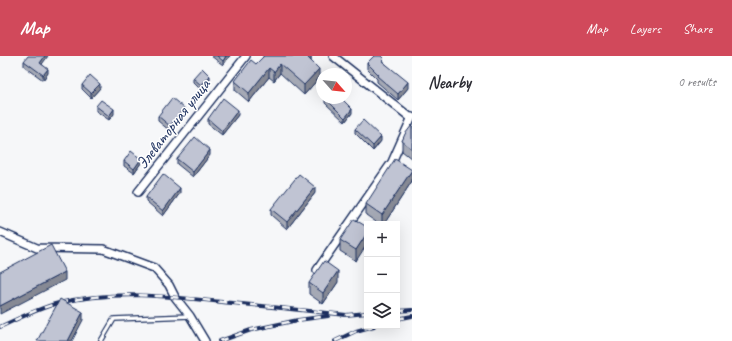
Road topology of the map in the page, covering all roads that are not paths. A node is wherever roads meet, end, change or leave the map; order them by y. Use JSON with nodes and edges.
{"nodes":[{"id":1,"x":246,"y":56,"type":"edge"},
{"id":2,"x":333,"y":56,"type":"edge"},
{"id":3,"x":412,"y":118,"type":"edge"},
{"id":4,"x":392,"y":162,"type":"junction"},
{"id":5,"x":402,"y":168,"type":"edge"},
{"id":6,"x":138,"y":192,"type":"dead end"},
{"id":7,"x":0,"y":232,"type":"edge"},
{"id":8,"x":317,"y":270,"type":"edge"},
{"id":9,"x":190,"y":316,"type":"junction"},
{"id":10,"x":101,"y":341,"type":"edge"},
{"id":11,"x":205,"y":341,"type":"edge"}],
"edges":[{"from":1,"to":6,"type":"street","name":"Элеваторная улица"},
{"from":2,"to":3,"type":"street"},
{"from":3,"to":4,"type":"street"},
{"from":4,"to":5,"type":"street"},
{"from":4,"to":8,"type":"street"},
{"from":7,"to":9,"type":"street"},
{"from":9,"to":10,"type":"lane"},
{"from":9,"to":11,"type":"street"}]}
